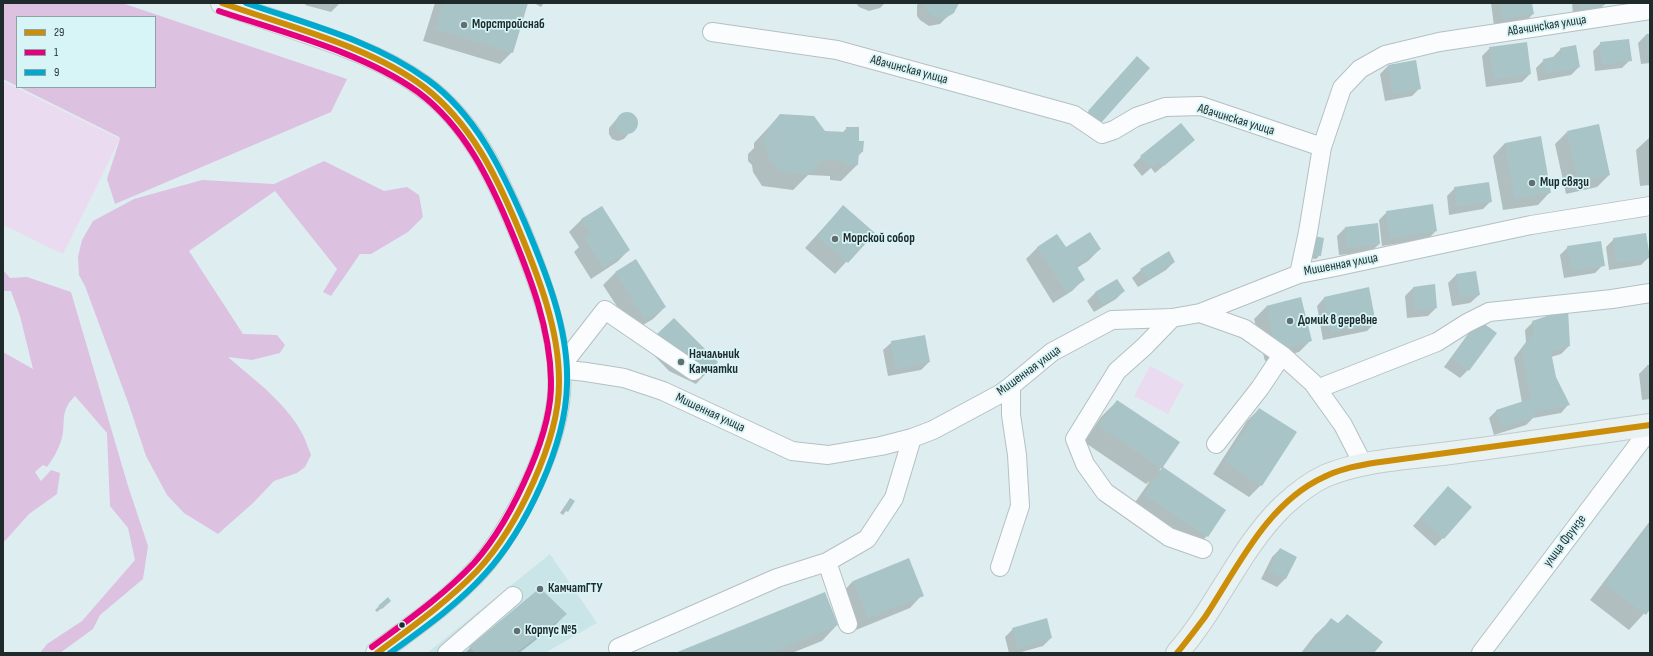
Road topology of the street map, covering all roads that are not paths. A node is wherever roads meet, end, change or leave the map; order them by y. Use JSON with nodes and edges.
{"nodes":[{"id":1,"x":222,"y":3,"type":"edge"},
{"id":2,"x":1650,"y":10,"type":"edge"},
{"id":3,"x":712,"y":32,"type":"dead end"},
{"id":4,"x":1322,"y":147,"type":"junction"},
{"id":5,"x":1650,"y":206,"type":"edge"},
{"id":6,"x":1299,"y":274,"type":"junction"},
{"id":7,"x":1650,"y":293,"type":"edge"},
{"id":8,"x":1200,"y":313,"type":"junction"},
{"id":9,"x":1172,"y":318,"type":"junction"},
{"id":10,"x":1282,"y":355,"type":"junction"},
{"id":11,"x":559,"y":369,"type":"junction"},
{"id":12,"x":694,"y":371,"type":"dead end"},
{"id":13,"x":1011,"y":386,"type":"junction"},
{"id":14,"x":1317,"y":388,"type":"junction"},
{"id":15,"x":1650,"y":425,"type":"edge"},
{"id":16,"x":1650,"y":429,"type":"edge"},
{"id":17,"x":912,"y":438,"type":"junction"},
{"id":18,"x":1216,"y":444,"type":"dead end"},
{"id":19,"x":1363,"y":464,"type":"junction"},
{"id":20,"x":1203,"y":549,"type":"dead end"},
{"id":21,"x":827,"y":562,"type":"junction"},
{"id":22,"x":1000,"y":567,"type":"dead end"},
{"id":23,"x":512,"y":596,"type":"dead end"},
{"id":24,"x":848,"y":624,"type":"dead end"},
{"id":25,"x":618,"y":648,"type":"dead end"},
{"id":26,"x":377,"y":653,"type":"edge"},
{"id":27,"x":447,"y":653,"type":"edge"},
{"id":28,"x":1177,"y":653,"type":"edge"},
{"id":29,"x":1481,"y":653,"type":"edge"}],
"edges":[{"from":1,"to":11,"type":"main road"},
{"from":2,"to":4,"type":"street","name":"Авачинская улица"},
{"from":3,"to":4,"type":"street","name":"Авачинская улица"},
{"from":4,"to":6,"type":"street"},
{"from":5,"to":6,"type":"street","name":"Мишенная улица"},
{"from":6,"to":8,"type":"street","name":"Мишенная улица"},
{"from":7,"to":14,"type":"street"},
{"from":8,"to":9,"type":"street","name":"Мишенная улица"},
{"from":8,"to":10,"type":"street"},
{"from":9,"to":13,"type":"street","name":"Мишенная улица"},
{"from":9,"to":20,"type":"street"},
{"from":10,"to":14,"type":"street"},
{"from":10,"to":18,"type":"street"},
{"from":11,"to":12,"type":"street"},
{"from":11,"to":17,"type":"street","name":"Мишенная улица"},
{"from":11,"to":26,"type":"main road"},
{"from":13,"to":17,"type":"street","name":"Мишенная улица"},
{"from":13,"to":22,"type":"street"},
{"from":14,"to":19,"type":"street"},
{"from":15,"to":19,"type":"main road"},
{"from":16,"to":29,"type":"street","name":"улица Фрунзе"},
{"from":17,"to":21,"type":"street"},
{"from":19,"to":28,"type":"main road"},
{"from":21,"to":24,"type":"street"},
{"from":21,"to":25,"type":"street"},
{"from":23,"to":27,"type":"street"}]}
